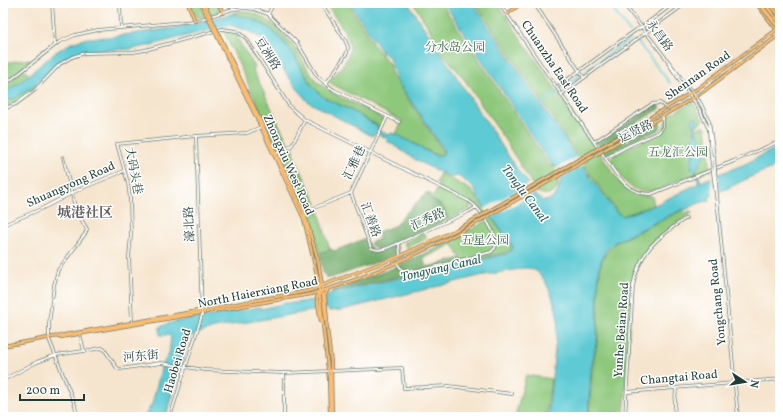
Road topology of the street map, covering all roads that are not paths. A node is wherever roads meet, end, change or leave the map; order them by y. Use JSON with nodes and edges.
{"nodes":[{"id":1,"x":52,"y":3,"type":"edge"},
{"id":2,"x":120,"y":3,"type":"edge"},
{"id":3,"x":188,"y":3,"type":"edge"},
{"id":4,"x":201,"y":3,"type":"edge"},
{"id":5,"x":204,"y":3,"type":"edge"},
{"id":6,"x":218,"y":3,"type":"edge"},
{"id":7,"x":274,"y":3,"type":"edge"},
{"id":8,"x":321,"y":3,"type":"edge"},
{"id":9,"x":499,"y":3,"type":"edge"},
{"id":10,"x":522,"y":3,"type":"edge"},
{"id":11,"x":534,"y":3,"type":"edge"},
{"id":12,"x":622,"y":3,"type":"edge"},
{"id":13,"x":674,"y":3,"type":"edge"},
{"id":14,"x":686,"y":3,"type":"edge"},
{"id":15,"x":758,"y":3,"type":"edge"},
{"id":16,"x":764,"y":3,"type":"edge"},
{"id":17,"x":769,"y":3,"type":"edge"},
{"id":18,"x":223,"y":13,"type":"junction"},
{"id":19,"x":268,"y":14,"type":"junction"},
{"id":20,"x":506,"y":14,"type":"junction"},
{"id":21,"x":780,"y":16,"type":"edge"},
{"id":22,"x":195,"y":21,"type":"junction"},
{"id":23,"x":780,"y":24,"type":"edge"},
{"id":24,"x":642,"y":27,"type":"junction"},
{"id":25,"x":121,"y":28,"type":"junction"},
{"id":26,"x":779,"y":29,"type":"edge"},
{"id":27,"x":645,"y":33,"type":"junction"},
{"id":28,"x":780,"y":34,"type":"edge"},
{"id":29,"x":55,"y":45,"type":"junction"},
{"id":30,"x":666,"y":60,"type":"joint"},
{"id":31,"x":232,"y":64,"type":"junction"},
{"id":32,"x":579,"y":71,"type":"junction"},
{"id":33,"x":584,"y":78,"type":"junction"},
{"id":34,"x":326,"y":84,"type":"junction"},
{"id":35,"x":3,"y":86,"type":"edge"},
{"id":36,"x":557,"y":87,"type":"junction"},
{"id":37,"x":691,"y":93,"type":"junction"},
{"id":38,"x":562,"y":94,"type":"junction"},
{"id":39,"x":694,"y":97,"type":"junction"},
{"id":40,"x":668,"y":108,"type":"junction"},
{"id":41,"x":3,"y":109,"type":"edge"},
{"id":42,"x":663,"y":116,"type":"junction"},
{"id":43,"x":387,"y":117,"type":"junction"},
{"id":44,"x":305,"y":120,"type":"junction"},
{"id":45,"x":399,"y":122,"type":"dead end"},
{"id":46,"x":262,"y":126,"type":"junction"},
{"id":47,"x":196,"y":136,"type":"junction"},
{"id":48,"x":780,"y":141,"type":"edge"},
{"id":49,"x":594,"y":142,"type":"junction"},
{"id":50,"x":370,"y":152,"type":"junction"},
{"id":51,"x":277,"y":153,"type":"junction"},
{"id":52,"x":63,"y":157,"type":"dead end"},
{"id":53,"x":606,"y":158,"type":"junction"},
{"id":54,"x":125,"y":171,"type":"junction"},
{"id":55,"x":351,"y":193,"type":"junction"},
{"id":56,"x":71,"y":194,"type":"junction"},
{"id":57,"x":476,"y":207,"type":"junction"},
{"id":58,"x":304,"y":212,"type":"junction"},
{"id":59,"x":686,"y":218,"type":"dead end"},
{"id":60,"x":3,"y":225,"type":"edge"},
{"id":61,"x":458,"y":229,"type":"joint"},
{"id":62,"x":460,"y":232,"type":"joint"},
{"id":63,"x":399,"y":243,"type":"junction"},
{"id":64,"x":400,"y":256,"type":"junction"},
{"id":65,"x":397,"y":263,"type":"junction"},
{"id":66,"x":322,"y":285,"type":"junction"},
{"id":67,"x":330,"y":288,"type":"junction"},
{"id":68,"x":318,"y":290,"type":"junction"},
{"id":69,"x":322,"y":291,"type":"junction"},
{"id":70,"x":321,"y":299,"type":"junction"},
{"id":71,"x":323,"y":309,"type":"junction"},
{"id":72,"x":202,"y":313,"type":"junction"},
{"id":73,"x":132,"y":324,"type":"junction"},
{"id":74,"x":325,"y":328,"type":"junction"},
{"id":75,"x":80,"y":334,"type":"junction"},
{"id":76,"x":49,"y":339,"type":"junction"},
{"id":77,"x":3,"y":346,"type":"edge"},
{"id":78,"x":84,"y":351,"type":"junction"},
{"id":79,"x":56,"y":355,"type":"junction"},
{"id":80,"x":186,"y":367,"type":"junction"},
{"id":81,"x":330,"y":372,"type":"junction"},
{"id":82,"x":284,"y":373,"type":"junction"},
{"id":83,"x":780,"y":379,"type":"edge"},
{"id":84,"x":3,"y":380,"type":"edge"},
{"id":85,"x":735,"y":382,"type":"junction"},
{"id":86,"x":676,"y":388,"type":"junction"},
{"id":87,"x":627,"y":392,"type":"junction"},
{"id":88,"x":512,"y":394,"type":"dead end"},
{"id":89,"x":77,"y":417,"type":"edge"},
{"id":90,"x":170,"y":417,"type":"edge"},
{"id":91,"x":284,"y":417,"type":"edge"},
{"id":92,"x":331,"y":417,"type":"edge"},
{"id":93,"x":625,"y":417,"type":"edge"},
{"id":94,"x":674,"y":417,"type":"edge"},
{"id":95,"x":738,"y":417,"type":"edge"}],
"edges":[{"from":1,"to":29,"type":"street"},
{"from":2,"to":25,"type":"street"},
{"from":3,"to":22,"type":"main road"},
{"from":4,"to":31,"type":"main road","name":"Zhongxiu West Road","bridge":true},
{"from":5,"to":31,"type":"main road","name":"Zhongxiu West Road","bridge":true},
{"from":6,"to":18,"type":"main road"},
{"from":7,"to":19,"type":"street"},
{"from":8,"to":34,"type":"street"},
{"from":9,"to":20,"type":"street","name":"Chuanzha East Road"},
{"from":10,"to":20,"type":"main road"},
{"from":11,"to":32,"type":"street"},
{"from":12,"to":24,"type":"street","name":"永昌路"},
{"from":13,"to":24,"type":"street"},
{"from":14,"to":27,"type":"street"},
{"from":15,"to":26,"type":"highway","bridge":true},
{"from":16,"to":23,"type":"highway"},
{"from":17,"to":21,"type":"main road"},
{"from":18,"to":19,"type":"street"},
{"from":18,"to":22,"type":"street"},
{"from":19,"to":34,"type":"street"},
{"from":20,"to":36,"type":"street","name":"Chuanzha East Road"},
{"from":22,"to":25,"type":"street"},
{"from":24,"to":27,"type":"street","name":"永昌路"},
{"from":24,"to":32,"type":"street"},
{"from":25,"to":29,"type":"street"},
{"from":26,"to":28,"type":"main road"},
{"from":26,"to":37,"type":"main road","name":"Shennan Road"},
{"from":27,"to":30,"type":"street","name":"永昌路"},
{"from":27,"to":33,"type":"street"},
{"from":28,"to":39,"type":"main road","name":"Shennan Road"},
{"from":29,"to":35,"type":"street"},
{"from":30,"to":37,"type":"street","name":"Yongchang Road"},
{"from":31,"to":46,"type":"main road","name":"Zhongxiu West Road"},
{"from":32,"to":33,"type":"street"},
{"from":32,"to":36,"type":"street"},
{"from":33,"to":38,"type":"street"},
{"from":34,"to":43,"type":"street"},
{"from":36,"to":38,"type":"street","name":"Chuanzha East Road"},
{"from":37,"to":39,"type":"street","name":"Yongchang Road"},
{"from":37,"to":40,"type":"main road","name":"Shennan Road"},
{"from":38,"to":49,"type":"street","name":"Chuanzha East Road"},
{"from":39,"to":42,"type":"main road","name":"Shennan Road"},
{"from":39,"to":85,"type":"street","name":"Yongchang Road","bridge":true},
{"from":40,"to":49,"type":"street"},
{"from":40,"to":61,"type":"main road","name":"Shennan Road","bridge":true},
{"from":41,"to":44,"type":"street","name":"豆洲路"},
{"from":42,"to":53,"type":"street","name":"运贤路"},
{"from":42,"to":62,"type":"main road","name":"Shennan Road","bridge":true},
{"from":43,"to":45,"type":"street"},
{"from":43,"to":50,"type":"street","name":"汇雅巷"},
{"from":44,"to":50,"type":"street","name":"豆洲路"},
{"from":44,"to":51,"type":"street"},
{"from":46,"to":47,"type":"street","name":"大码头巷"},
{"from":46,"to":51,"type":"main road","name":"Zhongxiu West Road"},
{"from":46,"to":68,"type":"main road","name":"Zhongxiu West Road"},
{"from":47,"to":54,"type":"street","name":"大码头巷"},
{"from":47,"to":72,"type":"street","name":"濠北路"},
{"from":48,"to":53,"type":"street","name":"Chuanzha East Road"},
{"from":49,"to":53,"type":"street","name":"Chuanzha East Road"},
{"from":50,"to":55,"type":"street","name":"汇雅巷"},
{"from":50,"to":57,"type":"street","name":"豆洲路"},
{"from":51,"to":58,"type":"main road","name":"Zhongxiu West Road"},
{"from":52,"to":56,"type":"street"},
{"from":54,"to":56,"type":"street","name":"Shuangyong Road"},
{"from":54,"to":73,"type":"street","name":"大码头巷"},
{"from":55,"to":58,"type":"street","name":"汇雅巷"},
{"from":55,"to":63,"type":"street","name":"汇善路"},
{"from":56,"to":60,"type":"street","name":"Shuangyong Road"},
{"from":56,"to":76,"type":"street"},
{"from":57,"to":63,"type":"street","name":"汇秀路"},
{"from":57,"to":65,"type":"street"},
{"from":58,"to":66,"type":"main road","name":"Zhongxiu West Road"},
{"from":59,"to":87,"type":"street","name":"Yunhe Beian Road"},
{"from":61,"to":64,"type":"main road","name":"North Haierxiang Road"},
{"from":62,"to":65,"type":"main road","name":"North Haierxiang Road"},
{"from":63,"to":64,"type":"street","name":"汇秀路"},
{"from":64,"to":66,"type":"main road","name":"North Haierxiang Road"},
{"from":65,"to":67,"type":"main road","name":"North Haierxiang Road"},
{"from":66,"to":68,"type":"main road","name":"North Haierxiang Road"},
{"from":66,"to":69,"type":"main road","name":"Zhongxiu West Road"},
{"from":67,"to":69,"type":"main road","name":"North Haierxiang Road"},
{"from":67,"to":70,"type":"main road"},
{"from":68,"to":69,"type":"main road","name":"North Haierxiang Road"},
{"from":68,"to":70,"type":"main road","name":"Zhongxiu West Road"},
{"from":68,"to":72,"type":"main road","name":"North Haierxiang Road"},
{"from":68,"to":72,"type":"main road","name":"North Haierxiang Road"},
{"from":69,"to":70,"type":"main road","name":"Zhongxiu West Road"},
{"from":70,"to":71,"type":"main road","name":"Zhongxiu West Road"},
{"from":70,"to":71,"type":"main road"},
{"from":71,"to":74,"type":"main road","name":"Zhongxiu West Road"},
{"from":71,"to":74,"type":"main road"},
{"from":72,"to":73,"type":"main road","name":"North Haierxiang Road"},
{"from":72,"to":75,"type":"main road","name":"North Haierxiang Road"},
{"from":72,"to":80,"type":"street","name":"Haobei Road"},
{"from":73,"to":75,"type":"main road","name":"North Haierxiang Road"},
{"from":74,"to":81,"type":"main road","name":"Zhongxiu West Road"},
{"from":75,"to":76,"type":"main road","name":"North Haierxiang Road"},
{"from":75,"to":78,"type":"street"},
{"from":76,"to":77,"type":"main road","name":"North Haierxiang Road"},
{"from":76,"to":79,"type":"street"},
{"from":78,"to":79,"type":"street"},
{"from":78,"to":80,"type":"street","name":"河东街"},
{"from":79,"to":84,"type":"street"},
{"from":79,"to":89,"type":"street"},
{"from":80,"to":82,"type":"street","name":"河东街"},
{"from":80,"to":90,"type":"street","name":"Haobei Road"},
{"from":81,"to":82,"type":"street","name":"河东街"},
{"from":81,"to":88,"type":"street","name":"河东街"},
{"from":81,"to":92,"type":"main road","name":"Zhongxiu West Road"},
{"from":82,"to":91,"type":"street"},
{"from":83,"to":85,"type":"street","name":"Changtai Road"},
{"from":85,"to":86,"type":"street","name":"Changtai Road"},
{"from":85,"to":95,"type":"street","name":"Yongchang Road"},
{"from":86,"to":87,"type":"street","name":"Changtai Road"},
{"from":86,"to":94,"type":"street"},
{"from":87,"to":93,"type":"street","name":"Yunhe Beian Road"}]}
